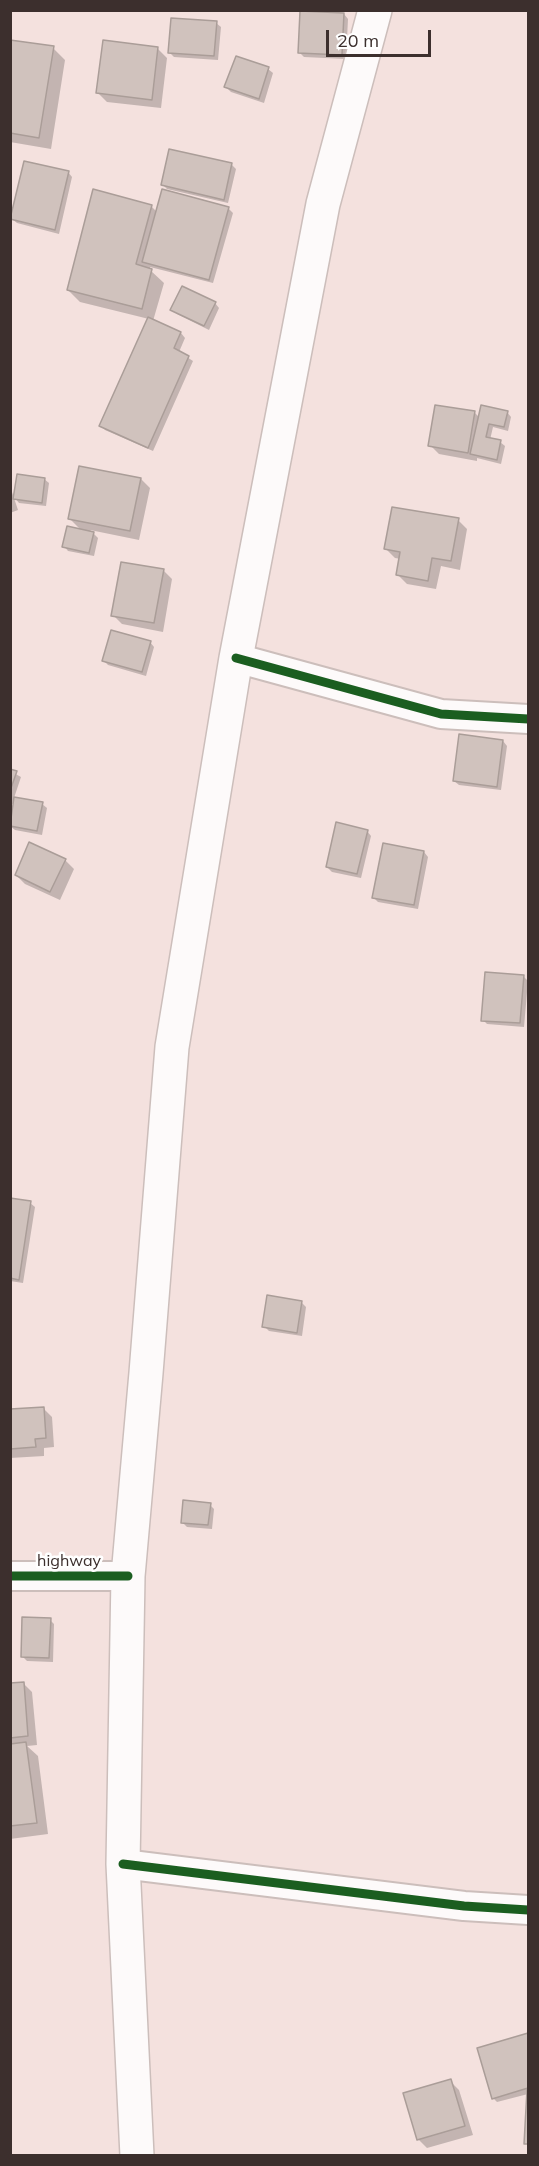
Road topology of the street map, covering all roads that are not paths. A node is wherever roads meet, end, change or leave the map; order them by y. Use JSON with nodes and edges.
{"nodes":[{"id":1,"x":375,"y":10,"type":"edge"},
{"id":2,"x":236,"y":658,"type":"junction"},
{"id":3,"x":528,"y":718,"type":"edge"},
{"id":4,"x":128,"y":1575,"type":"junction"},
{"id":5,"x":10,"y":1576,"type":"edge"},
{"id":6,"x":123,"y":1864,"type":"junction"},
{"id":7,"x":528,"y":1910,"type":"edge"},
{"id":8,"x":137,"y":2156,"type":"edge"}],
"edges":[{"from":1,"to":2,"type":"main road"},
{"from":2,"to":3,"type":"street"},
{"from":2,"to":4,"type":"main road"},
{"from":4,"to":5,"type":"street","name":"highway"},
{"from":4,"to":6,"type":"main road"},
{"from":6,"to":7,"type":"street"},
{"from":6,"to":8,"type":"main road"}]}
